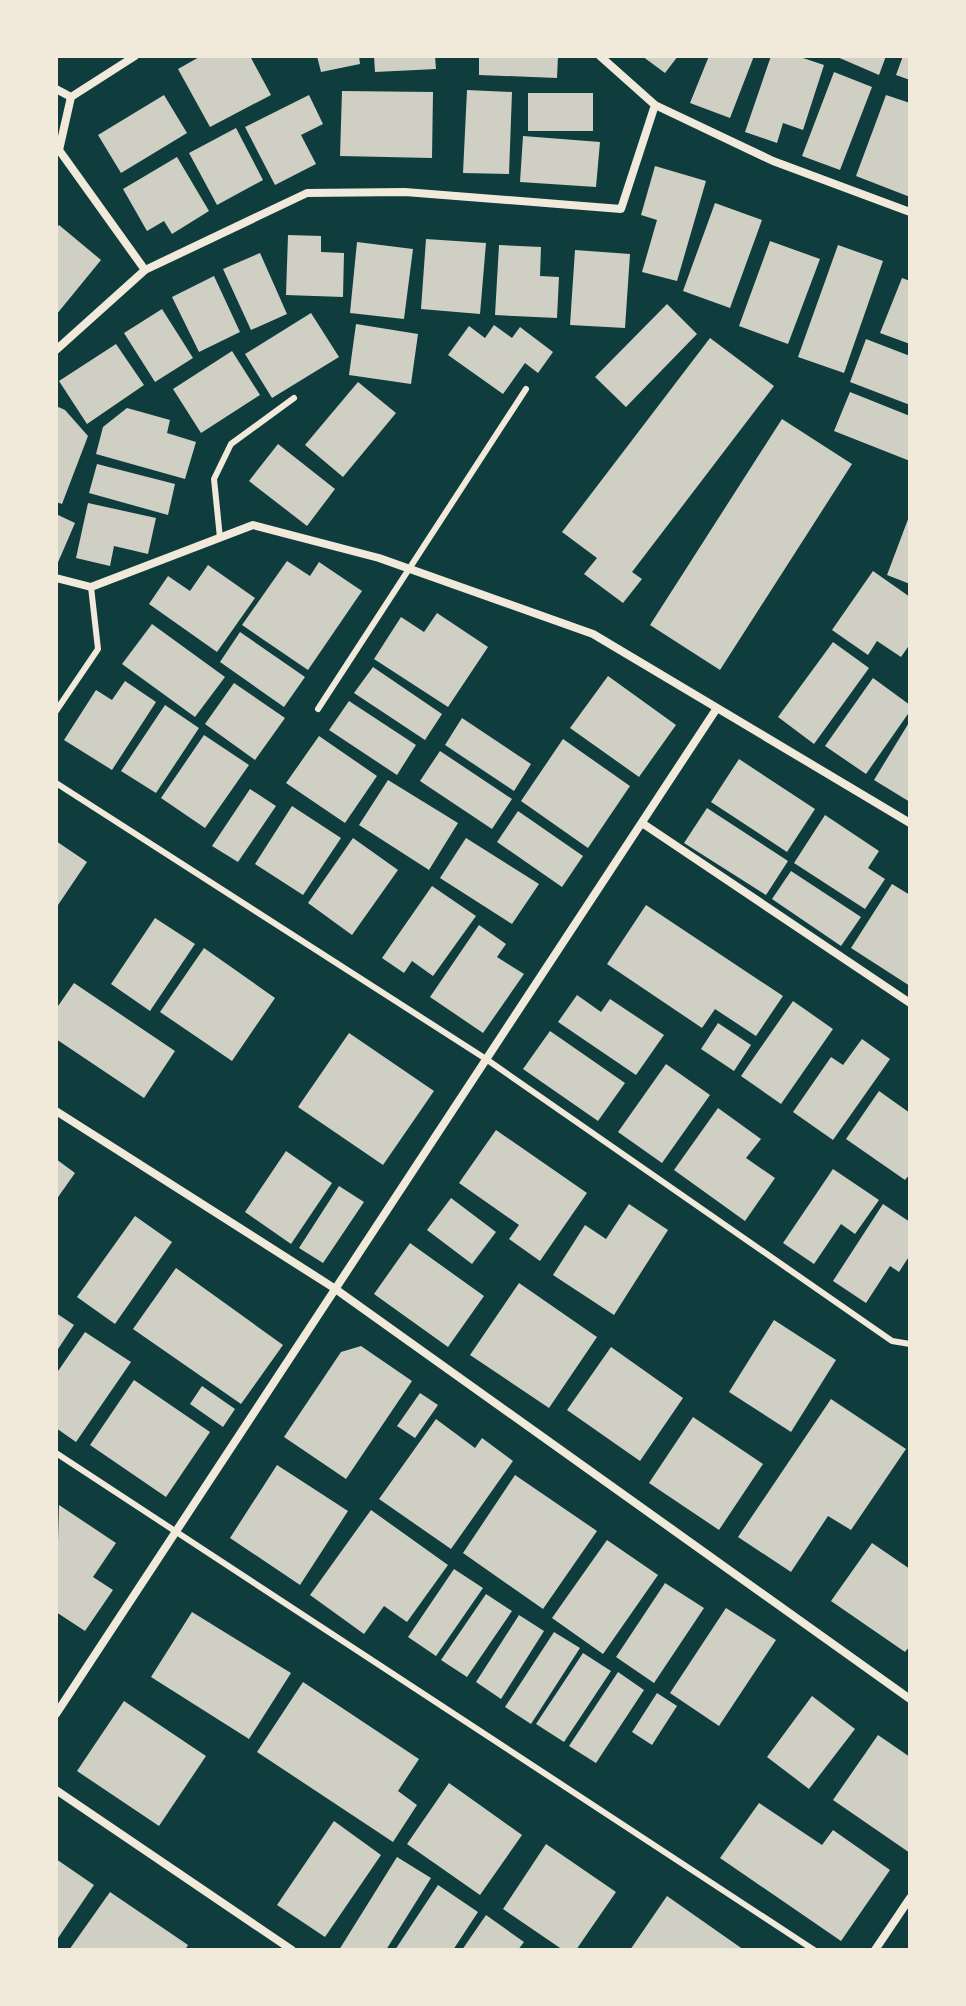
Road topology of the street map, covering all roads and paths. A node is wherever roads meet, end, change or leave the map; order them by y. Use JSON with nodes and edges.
{"nodes":[{"id":1,"x":135,"y":56,"type":"edge"},
{"id":2,"x":600,"y":56,"type":"edge"},
{"id":3,"x":56,"y":89,"type":"edge"},
{"id":4,"x":71,"y":97,"type":"junction"},
{"id":5,"x":655,"y":105,"type":"junction"},
{"id":6,"x":910,"y":212,"type":"edge"},
{"id":7,"x":145,"y":270,"type":"junction"},
{"id":8,"x":56,"y":350,"type":"edge"},
{"id":9,"x":526,"y":389,"type":"dead end"},
{"id":10,"x":294,"y":398,"type":"dead end"},
{"id":11,"x":220,"y":538,"type":"junction"},
{"id":12,"x":408,"y":568,"type":"junction"},
{"id":13,"x":56,"y":578,"type":"edge"},
{"id":14,"x":91,"y":587,"type":"junction"},
{"id":15,"x":717,"y":708,"type":"junction"},
{"id":16,"x":318,"y":709,"type":"dead end"},
{"id":17,"x":56,"y":711,"type":"edge"},
{"id":18,"x":56,"y":783,"type":"edge"},
{"id":19,"x":642,"y":823,"type":"junction"},
{"id":20,"x":910,"y":823,"type":"edge"},
{"id":21,"x":910,"y":1003,"type":"edge"},
{"id":22,"x":486,"y":1059,"type":"junction"},
{"id":23,"x":56,"y":1111,"type":"edge"},
{"id":24,"x":334,"y":1288,"type":"junction"},
{"id":25,"x":910,"y":1344,"type":"edge"},
{"id":26,"x":56,"y":1453,"type":"edge"},
{"id":27,"x":175,"y":1532,"type":"junction"},
{"id":28,"x":910,"y":1699,"type":"edge"},
{"id":29,"x":56,"y":1714,"type":"edge"},
{"id":30,"x":56,"y":1790,"type":"edge"},
{"id":31,"x":910,"y":1898,"type":"edge"},
{"id":32,"x":292,"y":1950,"type":"edge"},
{"id":33,"x":814,"y":1950,"type":"edge"},
{"id":34,"x":875,"y":1950,"type":"edge"}],
"edges":[{"from":1,"to":4,"type":"street"},
{"from":2,"to":5,"type":"street"},
{"from":3,"to":4,"type":"street"},
{"from":4,"to":7,"type":"street"},
{"from":5,"to":6,"type":"street"},
{"from":5,"to":7,"type":"street"},
{"from":7,"to":8,"type":"street"},
{"from":9,"to":12,"type":"lane"},
{"from":10,"to":11,"type":"lane"},
{"from":11,"to":12,"type":"street"},
{"from":11,"to":14,"type":"street"},
{"from":12,"to":15,"type":"street"},
{"from":12,"to":16,"type":"lane"},
{"from":13,"to":14,"type":"street"},
{"from":14,"to":17,"type":"lane"},
{"from":15,"to":19,"type":"street"},
{"from":15,"to":20,"type":"street"},
{"from":18,"to":22,"type":"lane"},
{"from":19,"to":21,"type":"street"},
{"from":19,"to":22,"type":"street"},
{"from":22,"to":24,"type":"street"},
{"from":22,"to":25,"type":"lane"},
{"from":23,"to":24,"type":"street"},
{"from":24,"to":27,"type":"street"},
{"from":24,"to":28,"type":"street"},
{"from":26,"to":27,"type":"lane"},
{"from":27,"to":29,"type":"street"},
{"from":27,"to":33,"type":"lane"},
{"from":30,"to":32,"type":"street"},
{"from":31,"to":34,"type":"street"}]}
